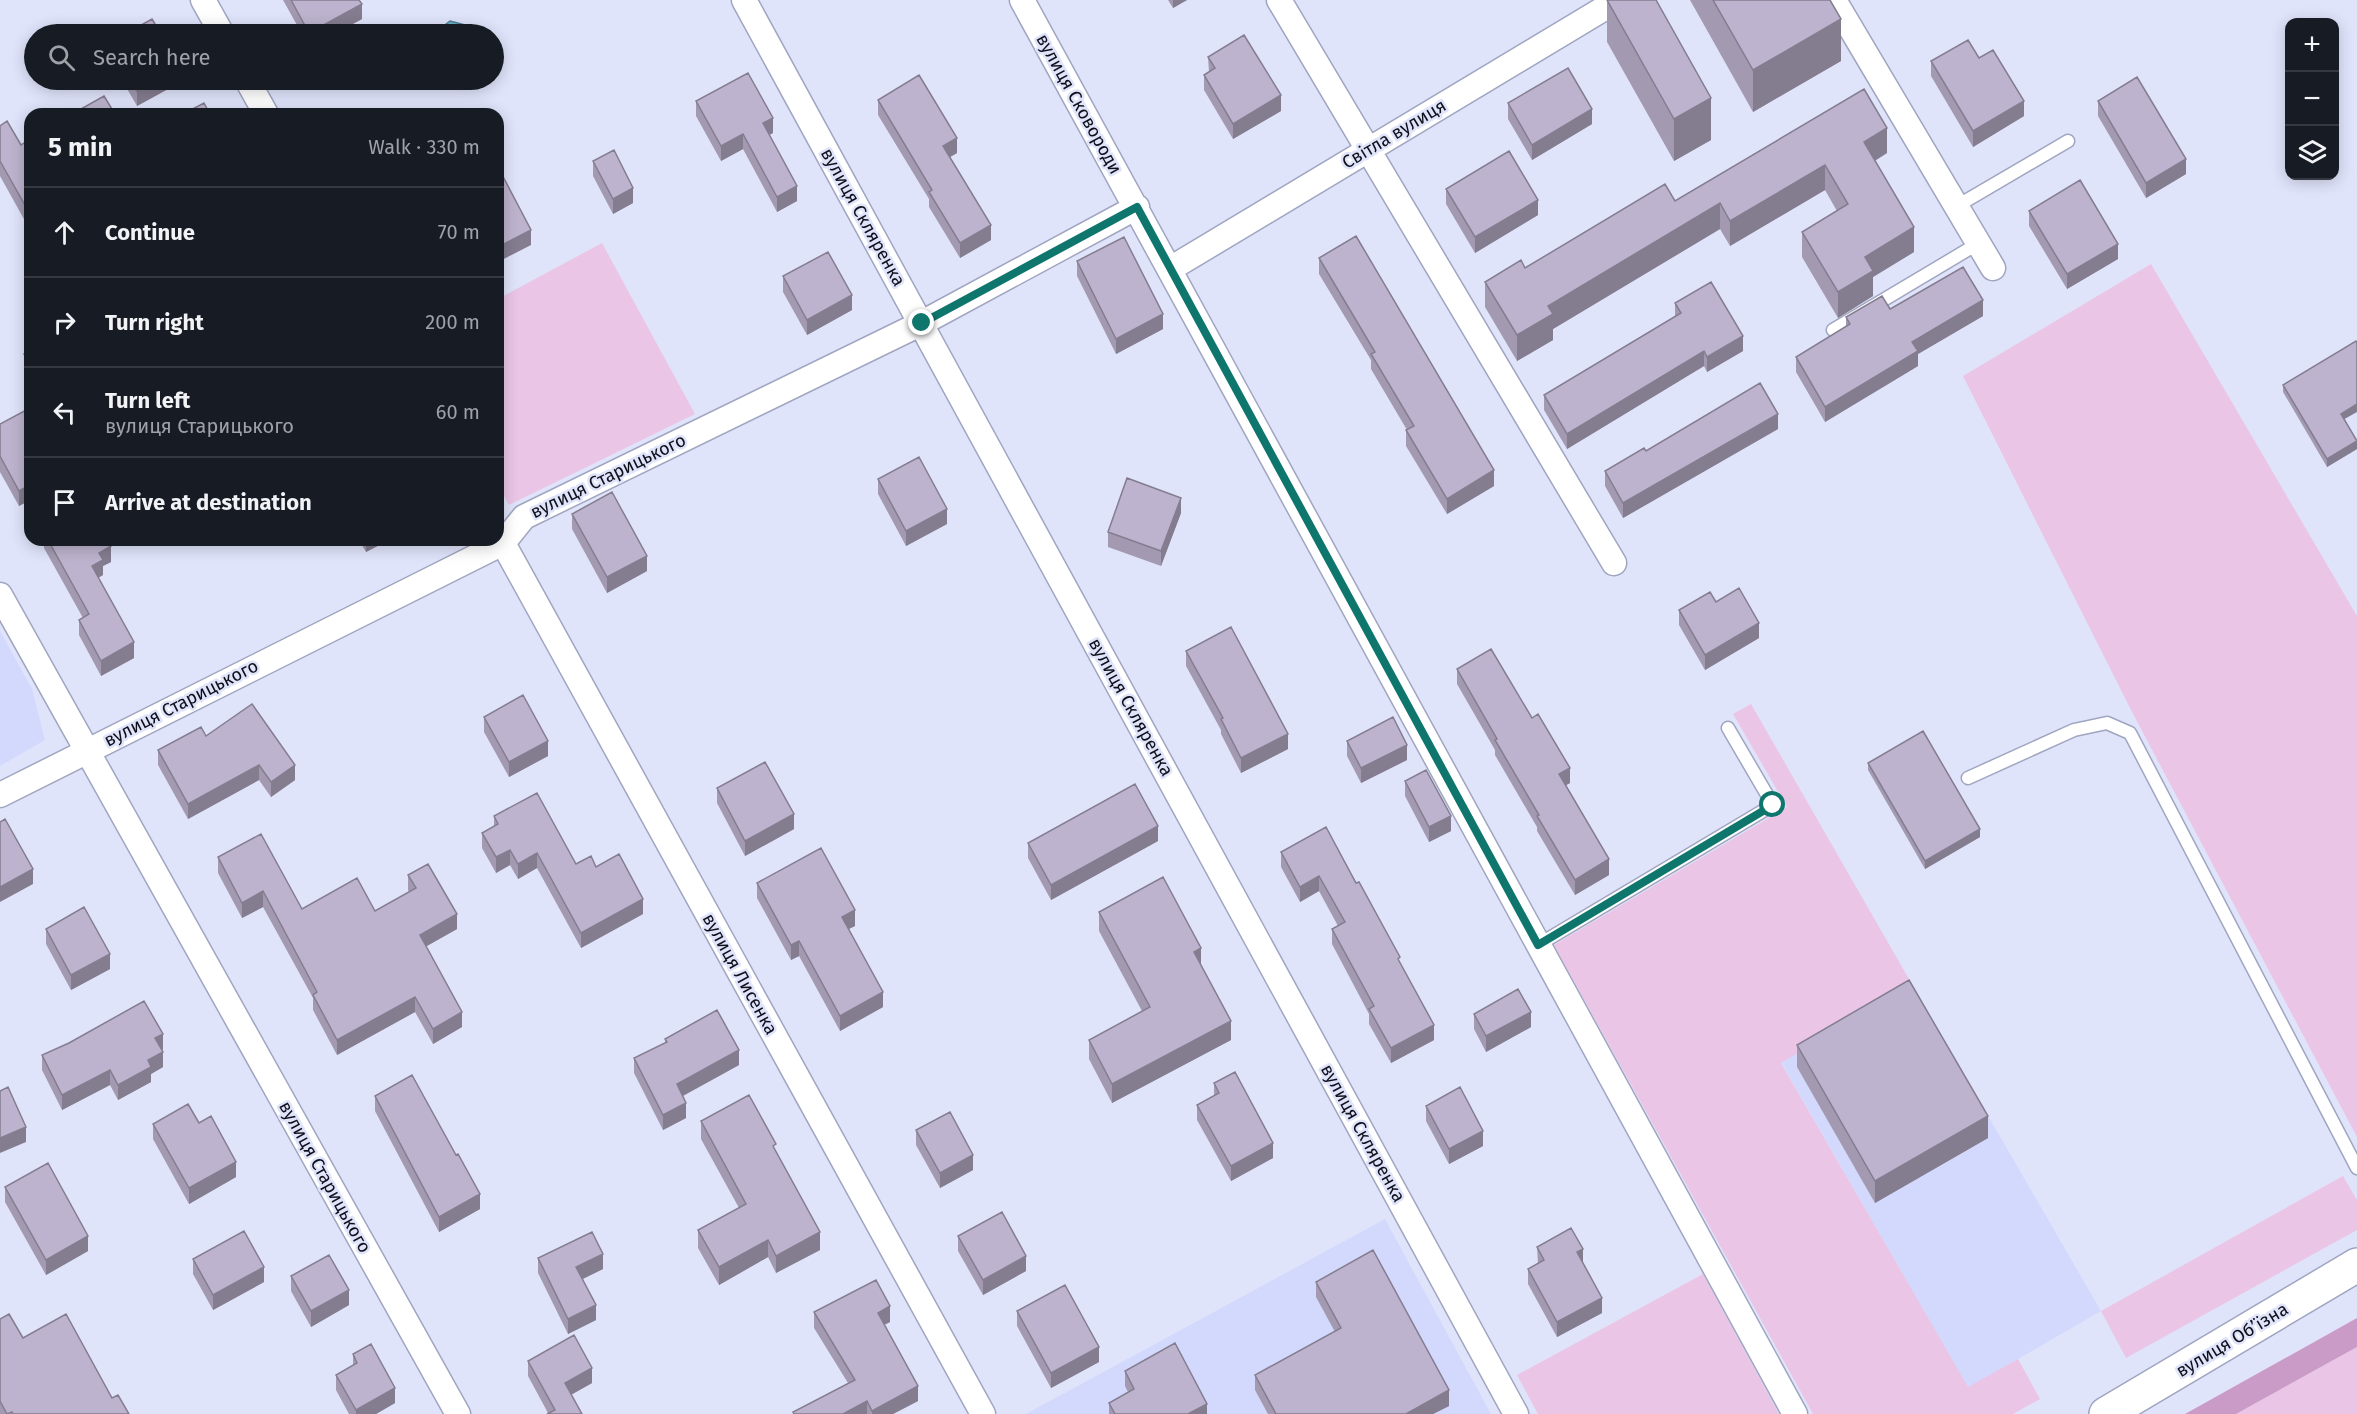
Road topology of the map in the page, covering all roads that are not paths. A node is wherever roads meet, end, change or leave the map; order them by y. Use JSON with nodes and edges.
{"nodes":[{"id":1,"x":203,"y":0,"type":"edge"},
{"id":2,"x":744,"y":0,"type":"edge"},
{"id":3,"x":1022,"y":0,"type":"edge"},
{"id":4,"x":1279,"y":0,"type":"edge"},
{"id":5,"x":1618,"y":0,"type":"edge"},
{"id":6,"x":1834,"y":0,"type":"edge"},
{"id":7,"x":216,"y":24,"type":"edge"},
{"id":8,"x":253,"y":90,"type":"edge"},
{"id":9,"x":263,"y":108,"type":"edge"},
{"id":10,"x":2068,"y":141,"type":"dead end"},
{"id":11,"x":1368,"y":149,"type":"junction"},
{"id":12,"x":1957,"y":206,"type":"junction"},
{"id":13,"x":1137,"y":207,"type":"junction"},
{"id":14,"x":1978,"y":243,"type":"junction"},
{"id":15,"x":1994,"y":268,"type":"dead end"},
{"id":16,"x":1170,"y":269,"type":"junction"},
{"id":17,"x":922,"y":323,"type":"junction"},
{"id":18,"x":1833,"y":330,"type":"dead end"},
{"id":19,"x":504,"y":534,"type":"edge"},
{"id":20,"x":504,"y":545,"type":"edge"},
{"id":21,"x":484,"y":546,"type":"edge"},
{"id":22,"x":1614,"y":563,"type":"dead end"},
{"id":23,"x":0,"y":595,"type":"edge"},
{"id":24,"x":1728,"y":728,"type":"dead end"},
{"id":25,"x":86,"y":751,"type":"junction"},
{"id":26,"x":1968,"y":778,"type":"dead end"},
{"id":27,"x":0,"y":795,"type":"edge"},
{"id":28,"x":1538,"y":945,"type":"junction"},
{"id":29,"x":2357,"y":1168,"type":"edge"},
{"id":30,"x":2357,"y":1265,"type":"edge"},
{"id":31,"x":2125,"y":1407,"type":"edge"},
{"id":32,"x":458,"y":1414,"type":"edge"},
{"id":33,"x":983,"y":1414,"type":"edge"},
{"id":34,"x":1516,"y":1414,"type":"edge"},
{"id":35,"x":1795,"y":1414,"type":"edge"}],
"edges":[{"from":1,"to":7,"type":"street"},
{"from":2,"to":17,"type":"street","name":"вулиця Скляренка"},
{"from":3,"to":13,"type":"street","name":"вулиця Сковороди"},
{"from":4,"to":11,"type":"street"},
{"from":5,"to":11,"type":"street","name":"Світла вулиця"},
{"from":6,"to":12,"type":"street"},
{"from":8,"to":9,"type":"street"},
{"from":10,"to":12,"type":"lane"},
{"from":11,"to":16,"type":"street","name":"Світла вулиця"},
{"from":11,"to":22,"type":"street"},
{"from":12,"to":14,"type":"street"},
{"from":13,"to":16,"type":"street","name":"вулиця Сковороди"},
{"from":13,"to":17,"type":"street","name":"вулиця Старицького"},
{"from":14,"to":15,"type":"street"},
{"from":14,"to":18,"type":"lane"},
{"from":16,"to":28,"type":"street","name":"вулиця Сковороди"},
{"from":17,"to":19,"type":"street","name":"вулиця Старицького"},
{"from":17,"to":34,"type":"street","name":"вулиця Скляренка"},
{"from":20,"to":33,"type":"street","name":"вулиця Лисенка"},
{"from":21,"to":25,"type":"street","name":"вулиця Старицького"},
{"from":23,"to":25,"type":"street","name":"вулиця Старицького"},
{"from":24,"to":28,"type":"lane"},
{"from":25,"to":27,"type":"street","name":"вулиця Старицького"},
{"from":25,"to":32,"type":"street","name":"вулиця Старицького"},
{"from":26,"to":29,"type":"lane"},
{"from":28,"to":35,"type":"street","name":"вулиця Сковороди"},
{"from":30,"to":31,"type":"highway","name":"вулиця Об’їзна"}]}
